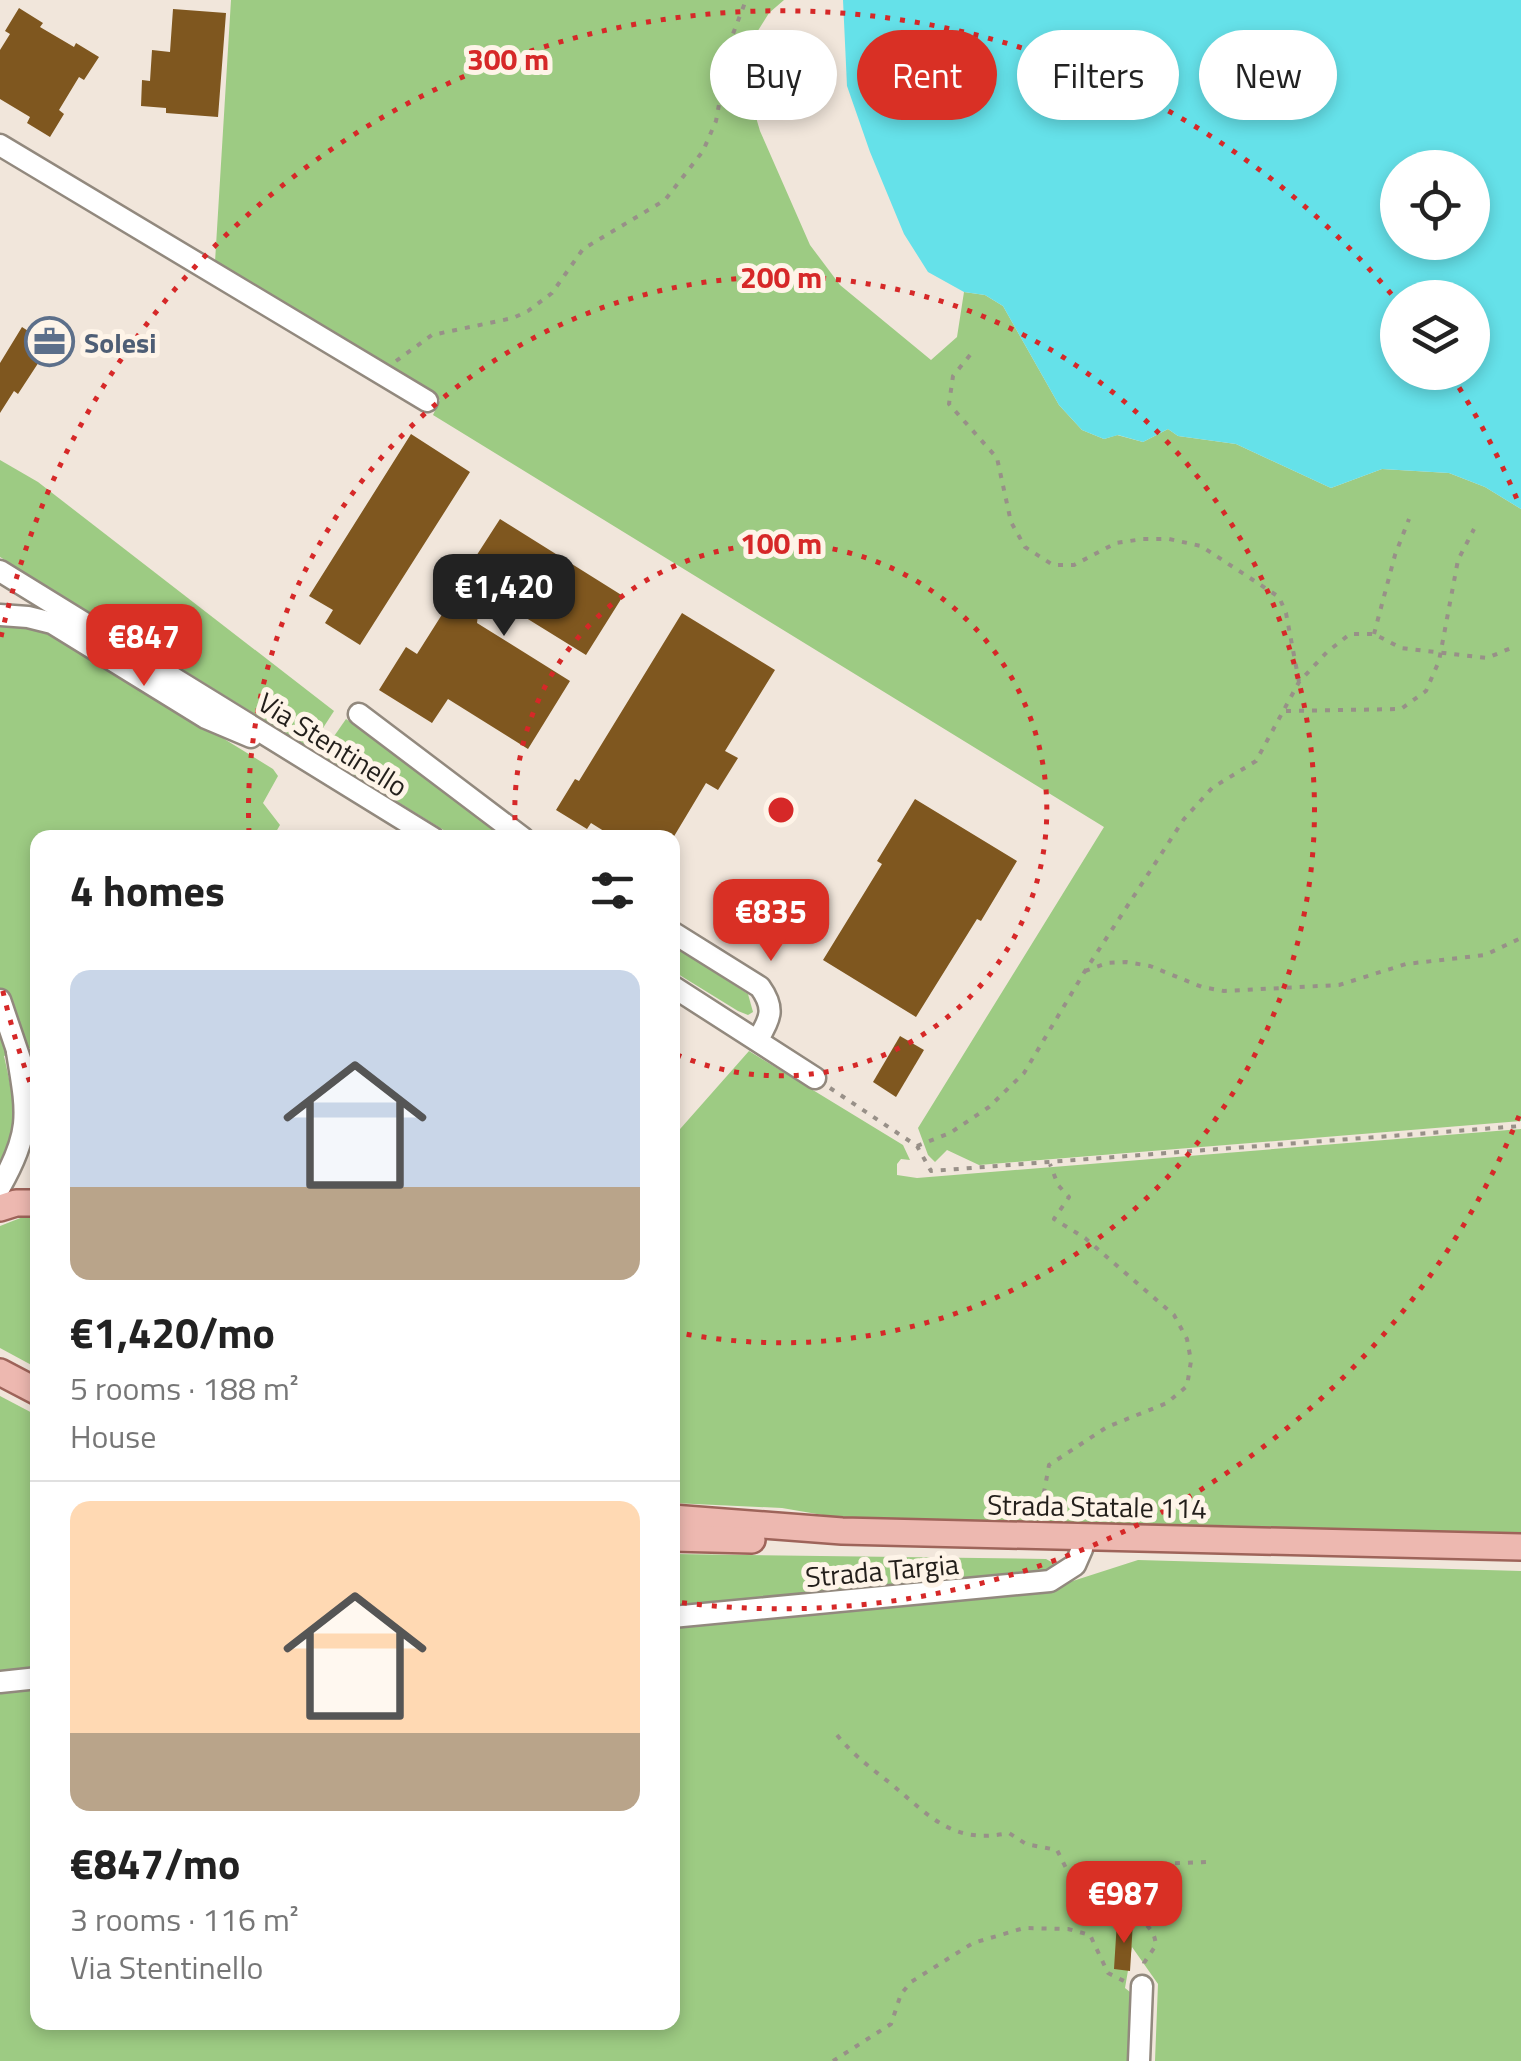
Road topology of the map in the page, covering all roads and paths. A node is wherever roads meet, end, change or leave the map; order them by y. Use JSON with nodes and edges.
{"nodes":[{"id":1,"x":746,"y":0,"type":"edge"},
{"id":2,"x":0,"y":145,"type":"edge"},
{"id":3,"x":970,"y":355,"type":"dead end"},
{"id":4,"x":383,"y":375,"type":"junction"},
{"id":5,"x":427,"y":402,"type":"dead end"},
{"id":6,"x":1410,"y":519,"type":"dead end"},
{"id":7,"x":1474,"y":529,"type":"dead end"},
{"id":8,"x":0,"y":571,"type":"edge"},
{"id":9,"x":0,"y":615,"type":"edge"},
{"id":10,"x":1374,"y":634,"type":"junction"},
{"id":11,"x":1516,"y":646,"type":"dead end"},
{"id":12,"x":1439,"y":651,"type":"junction"},
{"id":13,"x":1299,"y":682,"type":"junction"},
{"id":14,"x":1286,"y":711,"type":"junction"},
{"id":15,"x":359,"y":714,"type":"dead end"},
{"id":16,"x":314,"y":764,"type":"junction"},
{"id":17,"x":420,"y":830,"type":"edge"},
{"id":18,"x":512,"y":830,"type":"edge"},
{"id":19,"x":680,"y":937,"type":"edge"},
{"id":20,"x":1521,"y":938,"type":"edge"},
{"id":21,"x":1085,"y":970,"type":"junction"},
{"id":22,"x":680,"y":991,"type":"edge"},
{"id":23,"x":0,"y":1000,"type":"edge"},
{"id":24,"x":758,"y":1040,"type":"junction"},
{"id":25,"x":17,"y":1052,"type":"junction"},
{"id":26,"x":815,"y":1078,"type":"joint"},
{"id":27,"x":30,"y":1084,"type":"edge"},
{"id":28,"x":1521,"y":1126,"type":"edge"},
{"id":29,"x":916,"y":1146,"type":"junction"},
{"id":30,"x":1050,"y":1164,"type":"junction"},
{"id":31,"x":0,"y":1187,"type":"edge"},
{"id":32,"x":30,"y":1203,"type":"edge"},
{"id":33,"x":0,"y":1208,"type":"edge"},
{"id":34,"x":0,"y":1372,"type":"edge"},
{"id":35,"x":30,"y":1388,"type":"edge"},
{"id":36,"x":680,"y":1519,"type":"edge"},
{"id":37,"x":966,"y":1533,"type":"junction"},
{"id":38,"x":680,"y":1538,"type":"edge"},
{"id":39,"x":1521,"y":1547,"type":"edge"},
{"id":40,"x":1082,"y":1549,"type":"junction"},
{"id":41,"x":1521,"y":1562,"type":"edge"},
{"id":42,"x":680,"y":1616,"type":"edge"},
{"id":43,"x":30,"y":1679,"type":"edge"},
{"id":44,"x":0,"y":1682,"type":"edge"},
{"id":45,"x":837,"y":1735,"type":"dead end"},
{"id":46,"x":1206,"y":1862,"type":"dead end"},
{"id":47,"x":1136,"y":1865,"type":"junction"},
{"id":48,"x":1142,"y":1986,"type":"junction"},
{"id":49,"x":833,"y":2061,"type":"edge"},
{"id":50,"x":1139,"y":2061,"type":"edge"}],
"edges":[{"from":1,"to":4,"type":"path"},
{"from":2,"to":4,"type":"street"},
{"from":3,"to":13,"type":"path"},
{"from":4,"to":5,"type":"street"},
{"from":6,"to":10,"type":"path"},
{"from":7,"to":12,"type":"path"},
{"from":8,"to":16,"type":"street","name":"Via Stentinello"},
{"from":9,"to":16,"type":"street"},
{"from":10,"to":12,"type":"path"},
{"from":10,"to":13,"type":"path"},
{"from":11,"to":12,"type":"path"},
{"from":12,"to":14,"type":"path"},
{"from":13,"to":14,"type":"path"},
{"from":14,"to":21,"type":"path"},
{"from":15,"to":18,"type":"street"},
{"from":16,"to":17,"type":"street","name":"Via Stentinello"},
{"from":19,"to":24,"type":"street"},
{"from":20,"to":21,"type":"path"},
{"from":21,"to":29,"type":"path"},
{"from":22,"to":24,"type":"street"},
{"from":23,"to":25,"type":"street"},
{"from":24,"to":26,"type":"street"},
{"from":25,"to":27,"type":"street"},
{"from":25,"to":31,"type":"street"},
{"from":26,"to":29,"type":"path"},
{"from":28,"to":30,"type":"path"},
{"from":29,"to":30,"type":"path"},
{"from":30,"to":37,"type":"path"},
{"from":32,"to":33,"type":"main road"},
{"from":34,"to":35,"type":"main road"},
{"from":36,"to":37,"type":"main road","name":"Strada Statale 114"},
{"from":37,"to":39,"type":"main road","name":"Strada Statale 114"},
{"from":38,"to":40,"type":"main road","name":"Strada Statale 114"},
{"from":40,"to":41,"type":"main road","name":"Strada Statale 114"},
{"from":40,"to":42,"type":"street","name":"Strada Targia"},
{"from":43,"to":44,"type":"street"},
{"from":45,"to":47,"type":"path"},
{"from":46,"to":47,"type":"path"},
{"from":47,"to":48,"type":"path"},
{"from":48,"to":49,"type":"path"},
{"from":48,"to":50,"type":"street"}]}
